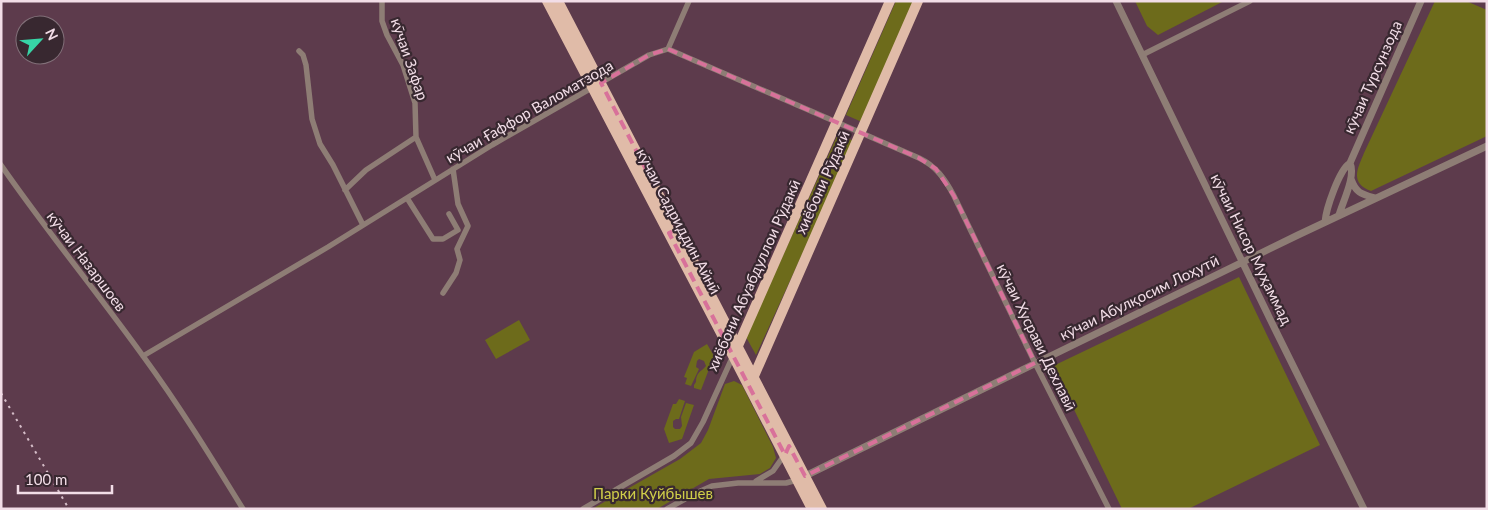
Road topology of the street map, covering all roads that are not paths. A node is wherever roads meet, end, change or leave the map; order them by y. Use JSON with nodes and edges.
{"nodes":[{"id":1,"x":382,"y":1,"type":"edge"},
{"id":2,"x":547,"y":1,"type":"edge"},
{"id":3,"x":558,"y":1,"type":"edge"},
{"id":4,"x":689,"y":1,"type":"edge"},
{"id":5,"x":890,"y":1,"type":"edge"},
{"id":6,"x":918,"y":1,"type":"edge"},
{"id":7,"x":1116,"y":1,"type":"edge"},
{"id":8,"x":1250,"y":1,"type":"edge"},
{"id":9,"x":1421,"y":1,"type":"edge"},
{"id":10,"x":668,"y":49,"type":"junction"},
{"id":11,"x":299,"y":51,"type":"dead end"},
{"id":12,"x":1142,"y":55,"type":"junction"},
{"id":13,"x":596,"y":85,"type":"junction"},
{"id":14,"x":836,"y":123,"type":"junction"},
{"id":15,"x":860,"y":133,"type":"junction"},
{"id":16,"x":416,"y":138,"type":"junction"},
{"id":17,"x":1487,"y":146,"type":"edge"},
{"id":18,"x":1350,"y":163,"type":"junction"},
{"id":19,"x":1,"y":164,"type":"edge"},
{"id":20,"x":453,"y":169,"type":"junction"},
{"id":21,"x":1351,"y":179,"type":"junction"},
{"id":22,"x":435,"y":180,"type":"junction"},
{"id":23,"x":345,"y":190,"type":"junction"},
{"id":24,"x":407,"y":198,"type":"junction"},
{"id":25,"x":1375,"y":198,"type":"junction"},
{"id":26,"x":449,"y":214,"type":"dead end"},
{"id":27,"x":1339,"y":215,"type":"junction"},
{"id":28,"x":1325,"y":222,"type":"junction"},
{"id":29,"x":363,"y":225,"type":"junction"},
{"id":30,"x":673,"y":231,"type":"junction"},
{"id":31,"x":1243,"y":262,"type":"junction"},
{"id":32,"x":443,"y":293,"type":"dead end"},
{"id":33,"x":738,"y":345,"type":"junction"},
{"id":34,"x":143,"y":356,"type":"junction"},
{"id":35,"x":734,"y":356,"type":"junction"},
{"id":36,"x":1035,"y":363,"type":"junction"},
{"id":37,"x":754,"y":376,"type":"junction"},
{"id":38,"x":787,"y":450,"type":"junction"},
{"id":39,"x":801,"y":478,"type":"junction"},
{"id":40,"x":754,"y":482,"type":"junction"},
{"id":41,"x":243,"y":509,"type":"edge"},
{"id":42,"x":583,"y":509,"type":"edge"},
{"id":43,"x":667,"y":509,"type":"edge"},
{"id":44,"x":812,"y":509,"type":"edge"},
{"id":45,"x":822,"y":509,"type":"edge"},
{"id":46,"x":1109,"y":509,"type":"edge"},
{"id":47,"x":1364,"y":509,"type":"edge"}],
"edges":[{"from":1,"to":16,"type":"street","name":"кӯчаи Зафар"},
{"from":2,"to":13,"type":"highway","name":"кӯчаи Садриддин Айнӣ"},
{"from":3,"to":13,"type":"highway","name":"кӯчаи Садриддин Айнӣ"},
{"from":4,"to":10,"type":"street"},
{"from":5,"to":14,"type":"highway","name":"хиёбони Абуабдуллои Рӯдакӣ"},
{"from":6,"to":15,"type":"highway","name":"хиёбони Рӯдакӣ"},
{"from":7,"to":12,"type":"street","name":"кӯчаи Нисор Муҳаммад"},
{"from":8,"to":12,"type":"street"},
{"from":9,"to":18,"type":"street","name":"кӯчаи Турсунзода"},
{"from":10,"to":13,"type":"street","name":"кӯчаи Ғаффор Валоматзода"},
{"from":10,"to":14,"type":"street"},
{"from":11,"to":23,"type":"street"},
{"from":12,"to":31,"type":"street","name":"кӯчаи Нисор Муҳаммад"},
{"from":13,"to":20,"type":"street","name":"кӯчаи Ғаффор Валоматзода"},
{"from":13,"to":30,"type":"highway","name":"кӯчаи Садриддин Айнӣ"},
{"from":14,"to":15,"type":"street"},
{"from":14,"to":33,"type":"highway","name":"хиёбони Абуабдуллои Рӯдакӣ"},
{"from":15,"to":36,"type":"street","name":"кӯчаи Хусрави Дехлавӣ"},
{"from":15,"to":37,"type":"highway","name":"хиёбони Рӯдакӣ"},
{"from":16,"to":22,"type":"street","name":"кӯчаи Зафар"},
{"from":16,"to":23,"type":"street"},
{"from":17,"to":25,"type":"street","name":"кӯчаи Абулқосим Лоҳутӣ"},
{"from":18,"to":21,"type":"street","name":"кӯчаи Турсунзода"},
{"from":18,"to":28,"type":"street","name":"кӯчаи Турсунзода"},
{"from":19,"to":34,"type":"street","name":"кӯчаи Назаршоев"},
{"from":20,"to":22,"type":"street","name":"кӯчаи Ғаффор Валоматзода"},
{"from":20,"to":32,"type":"street"},
{"from":21,"to":25,"type":"street"},
{"from":21,"to":27,"type":"street","name":"кӯчаи Турсунзода"},
{"from":22,"to":24,"type":"street","name":"кӯчаи Ғаффор Валоматзода"},
{"from":23,"to":29,"type":"street"},
{"from":24,"to":26,"type":"street"},
{"from":24,"to":29,"type":"street","name":"кӯчаи Ғаффор Валоматзода"},
{"from":25,"to":27,"type":"street","name":"кӯчаи Абулқосим Лоҳутӣ"},
{"from":27,"to":28,"type":"street","name":"кӯчаи Абулқосим Лоҳутӣ"},
{"from":28,"to":31,"type":"street","name":"кӯчаи Абулқосим Лоҳутӣ"},
{"from":29,"to":34,"type":"street","name":"кӯчаи Ғаффор Валоматзода"},
{"from":30,"to":33,"type":"highway","name":"кӯчаи Садриддин Айнӣ"},
{"from":30,"to":35,"type":"highway","name":"кӯчаи Садриддин Айнӣ"},
{"from":31,"to":36,"type":"street","name":"кӯчаи Абулқосим Лоҳутӣ"},
{"from":31,"to":47,"type":"street","name":"кӯчаи Нисор Муҳаммад"},
{"from":33,"to":35,"type":"highway","name":"хиёбони Абуабдуллои Рӯдакӣ"},
{"from":33,"to":37,"type":"highway","name":"кӯчаи Садриддин Айнӣ"},
{"from":34,"to":41,"type":"street","name":"кӯчаи Назаршоев"},
{"from":35,"to":38,"type":"highway","name":"кӯчаи Садриддин Айнӣ"},
{"from":35,"to":42,"type":"street","name":"хиёбони Абуабдуллои Рӯдакӣ"},
{"from":36,"to":39,"type":"street","name":"кӯчаи Абулқосим Лоҳутӣ"},
{"from":36,"to":46,"type":"street","name":"кӯчаи Хусрави Дехлавӣ"},
{"from":37,"to":38,"type":"highway","name":"кӯчаи Садриддин Айнӣ"},
{"from":38,"to":39,"type":"highway","name":"кӯчаи Садриддин Айнӣ"},
{"from":38,"to":40,"type":"street"},
{"from":39,"to":40,"type":"street"},
{"from":39,"to":44,"type":"highway","name":"кӯчаи Садриддин Айнӣ"},
{"from":39,"to":45,"type":"highway","name":"кӯчаи Садриддин Айнӣ"},
{"from":40,"to":43,"type":"street"}]}
